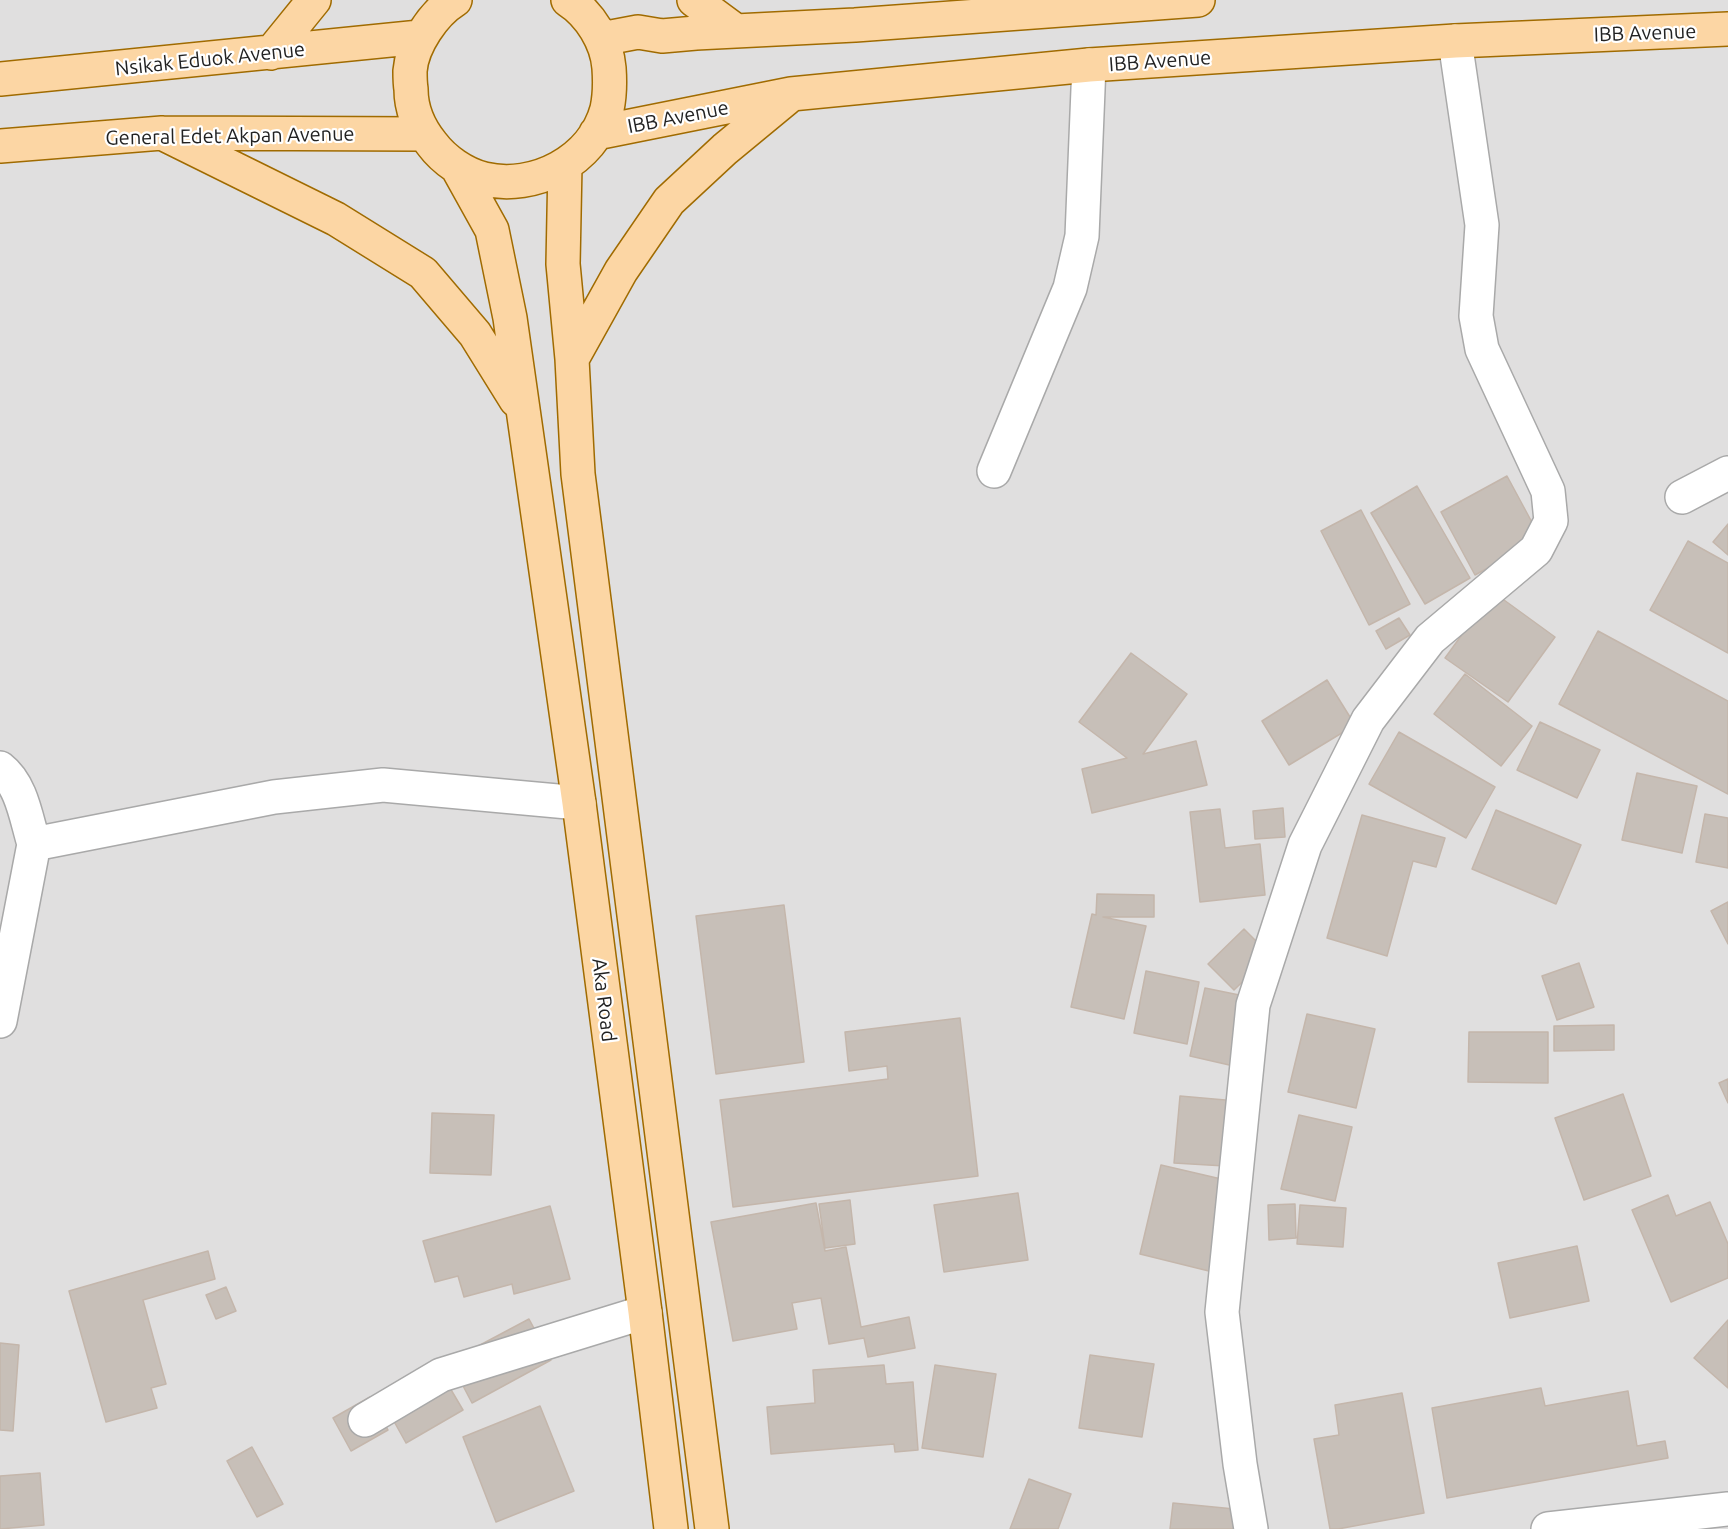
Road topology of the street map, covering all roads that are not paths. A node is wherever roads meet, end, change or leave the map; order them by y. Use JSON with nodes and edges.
{"nodes":[{"id":1,"x":314,"y":0,"type":"edge"},
{"id":2,"x":568,"y":0,"type":"edge"},
{"id":3,"x":694,"y":0,"type":"edge"},
{"id":4,"x":1198,"y":0,"type":"edge"},
{"id":5,"x":449,"y":2,"type":"edge"},
{"id":6,"x":1072,"y":5,"type":"edge"},
{"id":7,"x":1728,"y":29,"type":"edge"},
{"id":8,"x":736,"y":31,"type":"junction"},
{"id":9,"x":420,"y":37,"type":"junction"},
{"id":10,"x":601,"y":39,"type":"junction"},
{"id":11,"x":1455,"y":41,"type":"junction"},
{"id":12,"x":271,"y":53,"type":"junction"},
{"id":13,"x":1089,"y":65,"type":"junction"},
{"id":14,"x":0,"y":80,"type":"edge"},
{"id":15,"x":791,"y":94,"type":"junction"},
{"id":16,"x":162,"y":133,"type":"junction"},
{"id":17,"x":596,"y":133,"type":"junction"},
{"id":18,"x":424,"y":134,"type":"junction"},
{"id":19,"x":0,"y":146,"type":"edge"},
{"id":20,"x":565,"y":165,"type":"junction"},
{"id":21,"x":457,"y":167,"type":"junction"},
{"id":22,"x":572,"y":358,"type":"junction"},
{"id":23,"x":523,"y":411,"type":"junction"},
{"id":24,"x":994,"y":471,"type":"dead end"},
{"id":25,"x":1728,"y":473,"type":"edge"},
{"id":26,"x":1682,"y":497,"type":"dead end"},
{"id":27,"x":0,"y":768,"type":"edge"},
{"id":28,"x":579,"y":803,"type":"junction"},
{"id":29,"x":34,"y":844,"type":"junction"},
{"id":30,"x":0,"y":1022,"type":"edge"},
{"id":31,"x":645,"y":1312,"type":"junction"},
{"id":32,"x":366,"y":1420,"type":"dead end"},
{"id":33,"x":1728,"y":1509,"type":"edge"},
{"id":34,"x":671,"y":1529,"type":"edge"},
{"id":35,"x":712,"y":1529,"type":"edge"},
{"id":36,"x":1251,"y":1529,"type":"edge"},
{"id":37,"x":1548,"y":1529,"type":"edge"}],
"edges":[{"from":1,"to":12,"type":"main road"},
{"from":2,"to":10,"type":"main road"},
{"from":3,"to":8,"type":"main road"},
{"from":4,"to":6,"type":"main road"},
{"from":5,"to":9,"type":"main road"},
{"from":6,"to":8,"type":"main road"},
{"from":7,"to":11,"type":"main road","name":"IBB Avenue"},
{"from":8,"to":10,"type":"main road"},
{"from":9,"to":12,"type":"main road","name":"Nsikak Eduok Avenue"},
{"from":9,"to":18,"type":"main road"},
{"from":10,"to":17,"type":"main road"},
{"from":11,"to":13,"type":"main road","name":"IBB Avenue"},
{"from":11,"to":36,"type":"street"},
{"from":12,"to":14,"type":"main road","name":"Nsikak Eduok Avenue"},
{"from":13,"to":15,"type":"main road","name":"IBB Avenue"},
{"from":13,"to":24,"type":"street"},
{"from":15,"to":17,"type":"main road","name":"IBB Avenue"},
{"from":15,"to":22,"type":"main road"},
{"from":16,"to":18,"type":"main road","name":"General Edet Akpan Avenue"},
{"from":16,"to":19,"type":"main road","name":"General Edet Akpan Avenue"},
{"from":16,"to":23,"type":"main road"},
{"from":17,"to":20,"type":"main road"},
{"from":18,"to":21,"type":"main road"},
{"from":20,"to":21,"type":"main road"},
{"from":20,"to":22,"type":"main road","name":"Aka Road"},
{"from":21,"to":23,"type":"main road","name":"Aka Road"},
{"from":22,"to":35,"type":"main road","name":"Aka Road"},
{"from":23,"to":28,"type":"main road","name":"Aka Road"},
{"from":25,"to":26,"type":"street"},
{"from":27,"to":29,"type":"street"},
{"from":28,"to":29,"type":"street"},
{"from":28,"to":31,"type":"main road","name":"Aka Road"},
{"from":29,"to":30,"type":"street"},
{"from":31,"to":32,"type":"street"},
{"from":31,"to":34,"type":"main road","name":"Aka Road"},
{"from":33,"to":37,"type":"street"}]}
